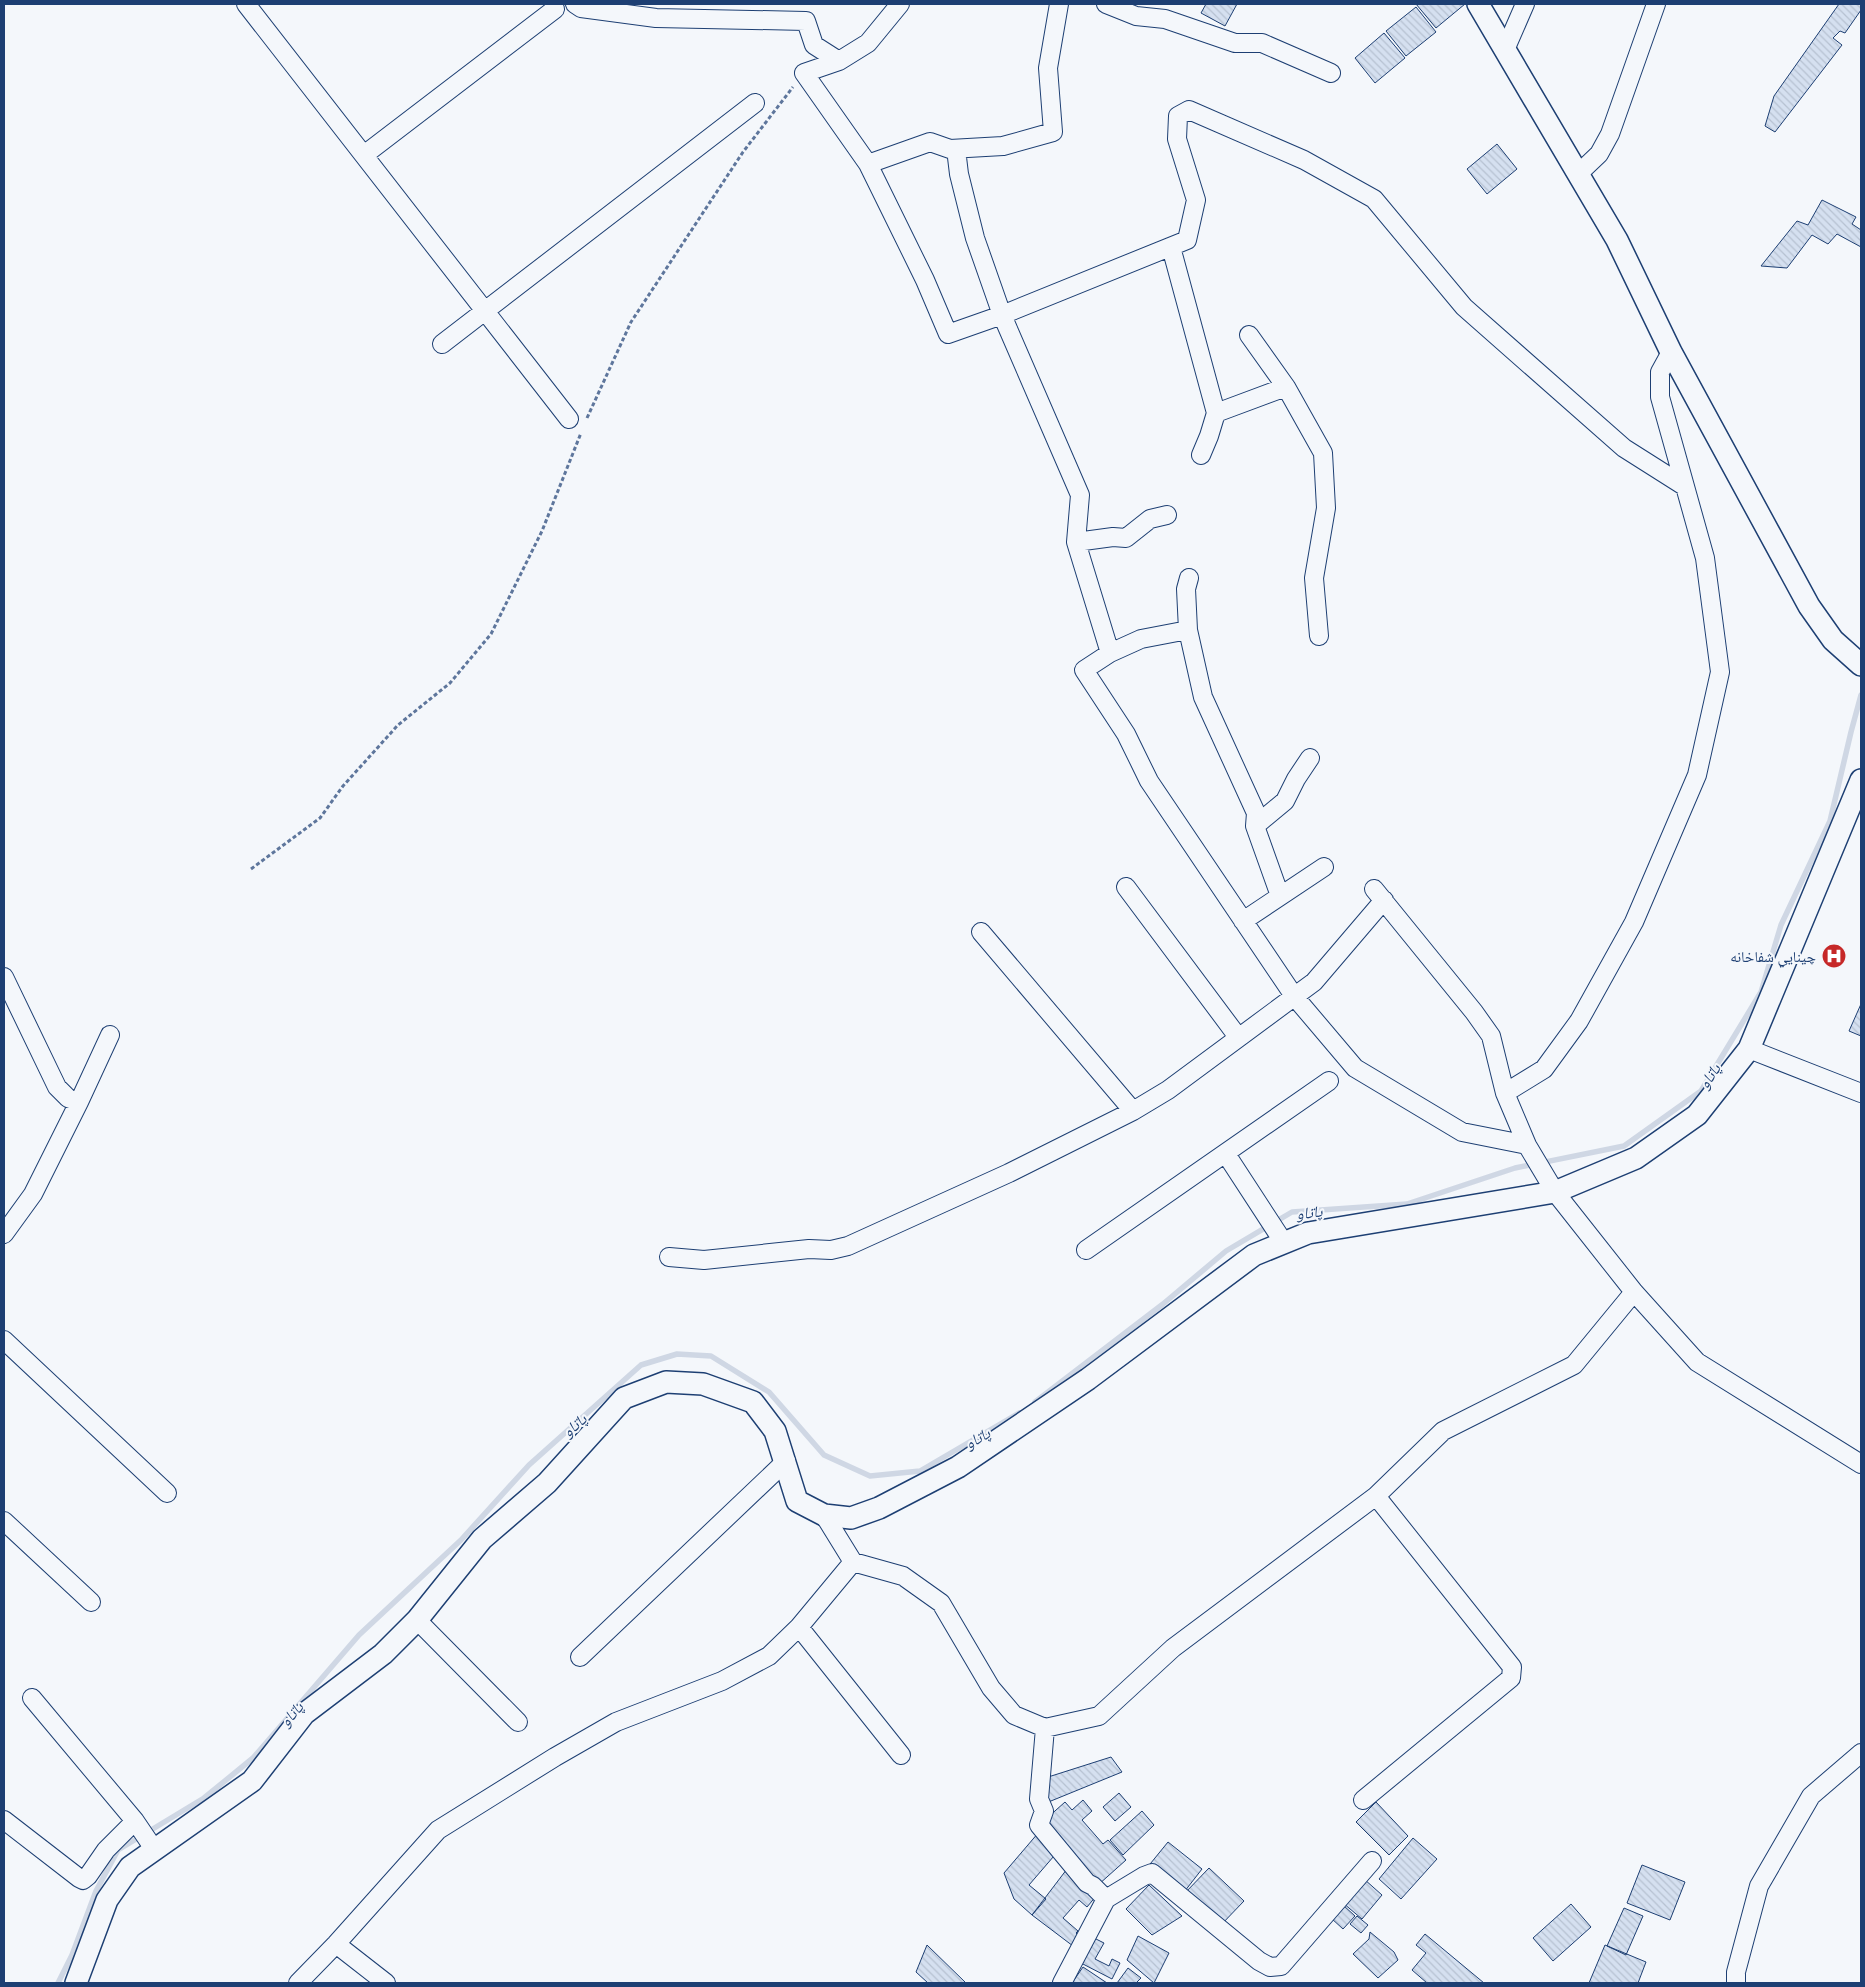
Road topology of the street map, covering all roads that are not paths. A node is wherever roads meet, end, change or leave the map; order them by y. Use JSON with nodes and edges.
{"nodes":[{"id":1,"x":246,"y":4,"type":"edge"},
{"id":2,"x":576,"y":4,"type":"edge"},
{"id":3,"x":900,"y":4,"type":"edge"},
{"id":4,"x":1059,"y":4,"type":"edge"},
{"id":5,"x":1106,"y":4,"type":"edge"},
{"id":6,"x":1478,"y":4,"type":"edge"},
{"id":7,"x":1525,"y":4,"type":"edge"},
{"id":8,"x":1656,"y":4,"type":"edge"},
{"id":9,"x":555,"y":9,"type":"dead end"},
{"id":10,"x":1505,"y":50,"type":"junction"},
{"id":11,"x":839,"y":61,"type":"junction"},
{"id":12,"x":1331,"y":73,"type":"dead end"},
{"id":13,"x":755,"y":103,"type":"dead end"},
{"id":14,"x":956,"y":149,"type":"junction"},
{"id":15,"x":364,"y":154,"type":"junction"},
{"id":16,"x":868,"y":164,"type":"junction"},
{"id":17,"x":1578,"y":174,"type":"junction"},
{"id":18,"x":1171,"y":247,"type":"junction"},
{"id":19,"x":485,"y":310,"type":"junction"},
{"id":20,"x":1002,"y":315,"type":"junction"},
{"id":21,"x":1250,"y":335,"type":"dead end"},
{"id":22,"x":442,"y":344,"type":"dead end"},
{"id":23,"x":1671,"y":352,"type":"junction"},
{"id":24,"x":1286,"y":387,"type":"junction"},
{"id":25,"x":1216,"y":413,"type":"junction"},
{"id":26,"x":576,"y":424,"type":"road end"},
{"id":27,"x":1201,"y":455,"type":"dead end"},
{"id":28,"x":1684,"y":486,"type":"junction"},
{"id":29,"x":1167,"y":515,"type":"dead end"},
{"id":30,"x":1076,"y":542,"type":"junction"},
{"id":31,"x":1188,"y":578,"type":"dead end"},
{"id":32,"x":1188,"y":630,"type":"junction"},
{"id":33,"x":1319,"y":636,"type":"dead end"},
{"id":34,"x":1110,"y":653,"type":"junction"},
{"id":35,"x":1859,"y":663,"type":"edge"},
{"id":36,"x":1310,"y":758,"type":"dead end"},
{"id":37,"x":1861,"y":780,"type":"edge"},
{"id":38,"x":1255,"y":826,"type":"junction"},
{"id":39,"x":1324,"y":868,"type":"dead end"},
{"id":40,"x":1126,"y":886,"type":"dead end"},
{"id":41,"x":1280,"y":896,"type":"junction"},
{"id":42,"x":1243,"y":921,"type":"junction"},
{"id":43,"x":981,"y":932,"type":"dead end"},
{"id":44,"x":4,"y":977,"type":"edge"},
{"id":45,"x":1294,"y":996,"type":"junction"},
{"id":46,"x":110,"y":1035,"type":"dead end"},
{"id":47,"x":1238,"y":1037,"type":"junction"},
{"id":48,"x":1749,"y":1049,"type":"junction"},
{"id":49,"x":1329,"y":1081,"type":"dead end"},
{"id":50,"x":1505,"y":1093,"type":"junction"},
{"id":51,"x":1861,"y":1093,"type":"edge"},
{"id":52,"x":79,"y":1102,"type":"junction"},
{"id":53,"x":1133,"y":1111,"type":"junction"},
{"id":54,"x":1527,"y":1146,"type":"junction"},
{"id":55,"x":1226,"y":1154,"type":"junction"},
{"id":56,"x":1555,"y":1192,"type":"junction"},
{"id":57,"x":5,"y":1230,"type":"edge"},
{"id":58,"x":1284,"y":1243,"type":"junction"},
{"id":59,"x":1086,"y":1250,"type":"dead end"},
{"id":60,"x":669,"y":1257,"type":"dead end"},
{"id":61,"x":1634,"y":1292,"type":"junction"},
{"id":62,"x":4,"y":1340,"type":"edge"},
{"id":63,"x":786,"y":1461,"type":"junction"},
{"id":64,"x":1861,"y":1464,"type":"edge"},
{"id":65,"x":167,"y":1493,"type":"dead end"},
{"id":66,"x":1376,"y":1496,"type":"junction"},
{"id":67,"x":824,"y":1515,"type":"junction"},
{"id":68,"x":4,"y":1521,"type":"edge"},
{"id":69,"x":852,"y":1562,"type":"junction"},
{"id":70,"x":92,"y":1602,"type":"dead end"},
{"id":71,"x":417,"y":1620,"type":"junction"},
{"id":72,"x":799,"y":1627,"type":"junction"},
{"id":73,"x":580,"y":1658,"type":"dead end"},
{"id":74,"x":32,"y":1698,"type":"dead end"},
{"id":75,"x":518,"y":1722,"type":"dead end"},
{"id":76,"x":1045,"y":1728,"type":"junction"},
{"id":77,"x":1861,"y":1753,"type":"edge"},
{"id":78,"x":901,"y":1755,"type":"dead end"},
{"id":79,"x":1363,"y":1800,"type":"dead end"},
{"id":80,"x":4,"y":1820,"type":"edge"},
{"id":81,"x":135,"y":1821,"type":"junction"},
{"id":82,"x":154,"y":1849,"type":"junction"},
{"id":83,"x":1372,"y":1861,"type":"dead end"},
{"id":84,"x":1106,"y":1899,"type":"junction"},
{"id":85,"x":336,"y":1944,"type":"junction"},
{"id":86,"x":377,"y":1981,"type":"edge"},
{"id":87,"x":76,"y":1983,"type":"edge"},
{"id":88,"x":298,"y":1983,"type":"edge"},
{"id":89,"x":1062,"y":1983,"type":"edge"},
{"id":90,"x":1736,"y":1983,"type":"edge"}],
"edges":[{"from":1,"to":15,"type":"street"},
{"from":2,"to":11,"type":"street"},
{"from":3,"to":11,"type":"street"},
{"from":4,"to":14,"type":"street"},
{"from":5,"to":12,"type":"street"},
{"from":6,"to":10,"type":"street"},
{"from":7,"to":10,"type":"street"},
{"from":8,"to":17,"type":"street"},
{"from":9,"to":15,"type":"street"},
{"from":10,"to":17,"type":"street"},
{"from":11,"to":16,"type":"street"},
{"from":13,"to":19,"type":"street"},
{"from":14,"to":16,"type":"street"},
{"from":14,"to":20,"type":"street"},
{"from":15,"to":19,"type":"street"},
{"from":16,"to":20,"type":"street"},
{"from":17,"to":23,"type":"street"},
{"from":18,"to":20,"type":"street"},
{"from":18,"to":25,"type":"street"},
{"from":18,"to":28,"type":"street"},
{"from":19,"to":22,"type":"street"},
{"from":19,"to":26,"type":"street"},
{"from":20,"to":30,"type":"street"},
{"from":21,"to":24,"type":"street"},
{"from":23,"to":28,"type":"street"},
{"from":23,"to":35,"type":"street"},
{"from":24,"to":25,"type":"street"},
{"from":24,"to":33,"type":"street"},
{"from":25,"to":27,"type":"street"},
{"from":28,"to":50,"type":"street"},
{"from":29,"to":30,"type":"street"},
{"from":30,"to":34,"type":"street"},
{"from":31,"to":32,"type":"street"},
{"from":32,"to":34,"type":"street"},
{"from":32,"to":38,"type":"street"},
{"from":34,"to":42,"type":"street"},
{"from":36,"to":38,"type":"street"},
{"from":37,"to":48,"type":"street"},
{"from":38,"to":41,"type":"street"},
{"from":39,"to":41,"type":"street"},
{"from":40,"to":47,"type":"street"},
{"from":41,"to":42,"type":"street"},
{"from":42,"to":45,"type":"street"},
{"from":43,"to":53,"type":"street"},
{"from":44,"to":52,"type":"street"},
{"from":45,"to":47,"type":"street"},
{"from":45,"to":50,"type":"street"},
{"from":45,"to":54,"type":"street"},
{"from":46,"to":52,"type":"street"},
{"from":47,"to":53,"type":"street"},
{"from":48,"to":51,"type":"street"},
{"from":48,"to":56,"type":"street"},
{"from":49,"to":55,"type":"street"},
{"from":50,"to":54,"type":"street"},
{"from":52,"to":57,"type":"street"},
{"from":53,"to":60,"type":"street"},
{"from":54,"to":56,"type":"street"},
{"from":55,"to":58,"type":"street"},
{"from":55,"to":59,"type":"street"},
{"from":56,"to":58,"type":"street"},
{"from":56,"to":61,"type":"street"},
{"from":58,"to":67,"type":"street"},
{"from":61,"to":64,"type":"street"},
{"from":61,"to":66,"type":"street"},
{"from":62,"to":65,"type":"street"},
{"from":63,"to":67,"type":"street"},
{"from":63,"to":71,"type":"street"},
{"from":63,"to":73,"type":"street"},
{"from":66,"to":76,"type":"street"},
{"from":66,"to":79,"type":"street"},
{"from":67,"to":69,"type":"street"},
{"from":68,"to":70,"type":"street"},
{"from":69,"to":72,"type":"street"},
{"from":69,"to":76,"type":"street"},
{"from":71,"to":75,"type":"street"},
{"from":71,"to":82,"type":"street"},
{"from":72,"to":78,"type":"street"},
{"from":72,"to":85,"type":"street"},
{"from":74,"to":81,"type":"street"},
{"from":76,"to":84,"type":"street"},
{"from":77,"to":90,"type":"street"},
{"from":80,"to":81,"type":"street"},
{"from":81,"to":82,"type":"street"},
{"from":82,"to":87,"type":"street"},
{"from":83,"to":84,"type":"street"},
{"from":84,"to":89,"type":"street"},
{"from":85,"to":86,"type":"street"},
{"from":85,"to":88,"type":"street"}]}
